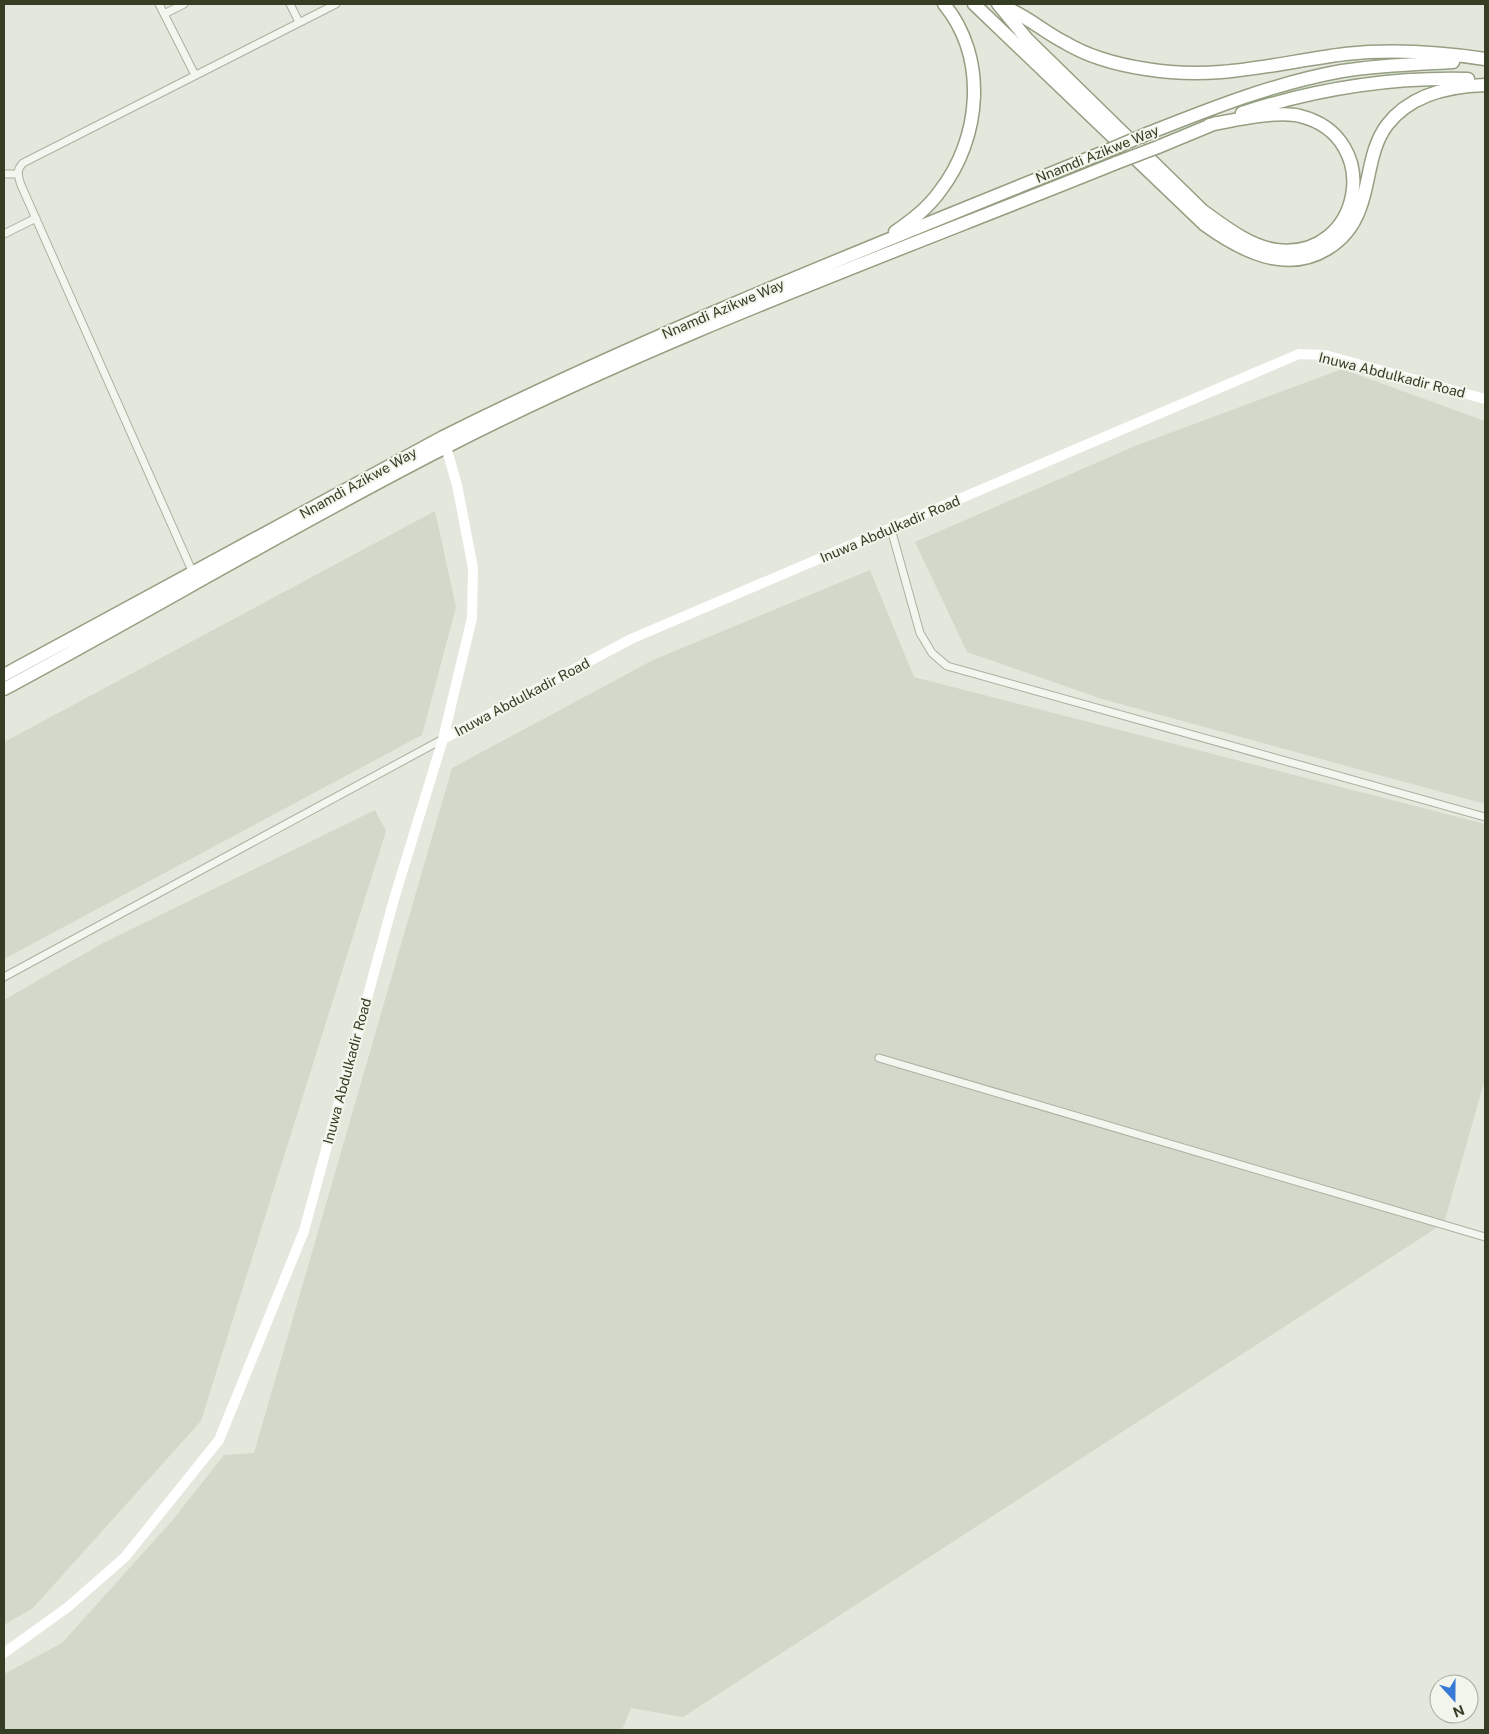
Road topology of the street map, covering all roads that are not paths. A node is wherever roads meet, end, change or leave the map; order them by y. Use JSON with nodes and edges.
{"nodes":[{"id":1,"x":159,"y":4,"type":"edge"},
{"id":2,"x":184,"y":4,"type":"edge"},
{"id":3,"x":290,"y":4,"type":"edge"},
{"id":4,"x":336,"y":4,"type":"edge"},
{"id":5,"x":944,"y":4,"type":"edge"},
{"id":6,"x":974,"y":4,"type":"edge"},
{"id":7,"x":999,"y":4,"type":"edge"},
{"id":8,"x":164,"y":14,"type":"junction"},
{"id":9,"x":299,"y":22,"type":"junction"},
{"id":10,"x":1485,"y":59,"type":"edge"},
{"id":11,"x":1485,"y":63,"type":"edge"},
{"id":12,"x":195,"y":75,"type":"junction"},
{"id":13,"x":1485,"y":80,"type":"edge"},
{"id":14,"x":1485,"y":85,"type":"edge"},
{"id":15,"x":1209,"y":125,"type":"junction"},
{"id":16,"x":4,"y":174,"type":"edge"},
{"id":17,"x":18,"y":174,"type":"junction"},
{"id":18,"x":36,"y":218,"type":"junction"},
{"id":19,"x":4,"y":234,"type":"edge"},
{"id":20,"x":876,"y":245,"type":"junction"},
{"id":21,"x":1485,"y":399,"type":"edge"},
{"id":22,"x":444,"y":442,"type":"junction"},
{"id":23,"x":891,"y":529,"type":"junction"},
{"id":24,"x":193,"y":573,"type":"junction"},
{"id":25,"x":4,"y":676,"type":"edge"},
{"id":26,"x":4,"y":689,"type":"edge"},
{"id":27,"x":443,"y":739,"type":"junction"},
{"id":28,"x":1485,"y":817,"type":"edge"},
{"id":29,"x":4,"y":977,"type":"edge"},
{"id":30,"x":879,"y":1058,"type":"dead end"},
{"id":31,"x":1485,"y":1237,"type":"edge"},
{"id":32,"x":4,"y":1653,"type":"edge"}],
"edges":[{"from":1,"to":8,"type":"street"},
{"from":2,"to":8,"type":"street"},
{"from":3,"to":9,"type":"street"},
{"from":4,"to":9,"type":"street"},
{"from":5,"to":20,"type":"highway"},
{"from":6,"to":14,"type":"highway"},
{"from":7,"to":10,"type":"highway"},
{"from":7,"to":15,"type":"highway"},
{"from":8,"to":12,"type":"street"},
{"from":9,"to":12,"type":"street"},
{"from":11,"to":20,"type":"highway","name":"Nnamdi Azikwe Way","bridge":true},
{"from":12,"to":17,"type":"street"},
{"from":13,"to":15,"type":"highway","name":"Nnamdi Azikwe Way"},
{"from":15,"to":22,"type":"highway","name":"Nnamdi Azikwe Way","bridge":true},
{"from":16,"to":17,"type":"street"},
{"from":17,"to":18,"type":"street"},
{"from":18,"to":19,"type":"street"},
{"from":18,"to":24,"type":"street"},
{"from":20,"to":22,"type":"highway","name":"Nnamdi Azikwe Way"},
{"from":21,"to":23,"type":"street","name":"Inuwa Abdulkadir Road"},
{"from":22,"to":24,"type":"highway","name":"Nnamdi Azikwe Way"},
{"from":22,"to":26,"type":"highway","name":"Nnamdi Azikwe Way"},
{"from":22,"to":27,"type":"street"},
{"from":23,"to":27,"type":"street","name":"Inuwa Abdulkadir Road"},
{"from":23,"to":28,"type":"street"},
{"from":24,"to":25,"type":"highway","name":"Nnamdi Azikwe Way"},
{"from":27,"to":29,"type":"street"},
{"from":27,"to":32,"type":"street","name":"Inuwa Abdulkadir Road"},
{"from":30,"to":31,"type":"street"}]}
